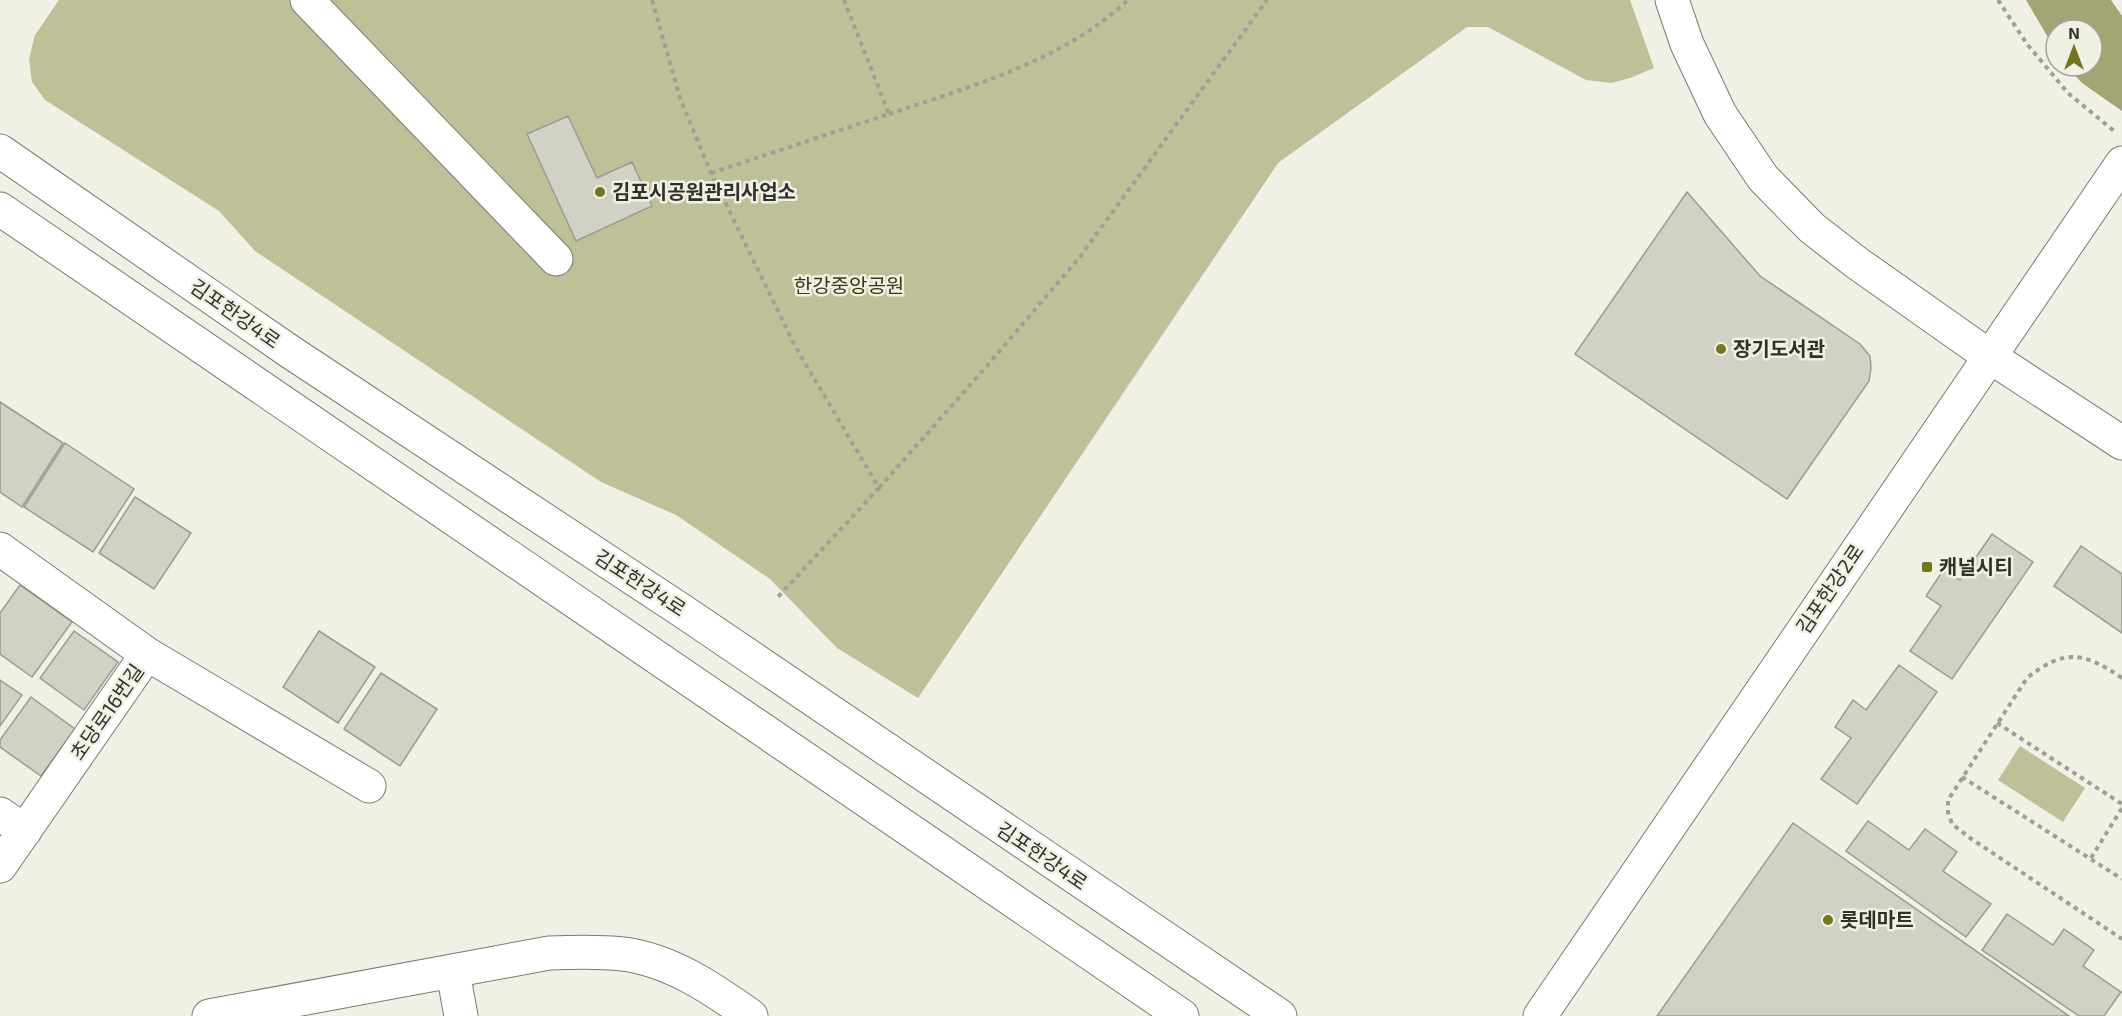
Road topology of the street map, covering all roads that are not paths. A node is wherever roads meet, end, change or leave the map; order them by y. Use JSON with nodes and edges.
{"nodes":[{"id":1,"x":307,"y":0,"type":"edge"},
{"id":2,"x":1672,"y":0,"type":"edge"},
{"id":3,"x":2121,"y":150,"type":"edge"},
{"id":4,"x":0,"y":151,"type":"edge"},
{"id":5,"x":0,"y":209,"type":"edge"},
{"id":6,"x":556,"y":259,"type":"dead end"},
{"id":7,"x":1989,"y":356,"type":"junction"},
{"id":8,"x":2122,"y":442,"type":"edge"},
{"id":9,"x":0,"y":549,"type":"edge"},
{"id":10,"x":147,"y":654,"type":"junction"},
{"id":11,"x":369,"y":786,"type":"dead end"},
{"id":12,"x":12,"y":822,"type":"edge"},
{"id":13,"x":0,"y":866,"type":"edge"},
{"id":14,"x":453,"y":972,"type":"junction"},
{"id":15,"x":209,"y":1016,"type":"edge"},
{"id":16,"x":461,"y":1016,"type":"edge"},
{"id":17,"x":751,"y":1016,"type":"edge"},
{"id":18,"x":1182,"y":1016,"type":"edge"},
{"id":19,"x":1280,"y":1016,"type":"edge"},
{"id":20,"x":1540,"y":1016,"type":"edge"}],
"edges":[{"from":1,"to":6,"type":"street"},
{"from":2,"to":7,"type":"street"},
{"from":3,"to":7,"type":"street","name":"김포한강2로"},
{"from":4,"to":19,"type":"street","name":"김포한강4로"},
{"from":5,"to":18,"type":"street"},
{"from":7,"to":8,"type":"street"},
{"from":7,"to":20,"type":"street","name":"김포한강2로"},
{"from":9,"to":10,"type":"street","name":"초당로16번길"},
{"from":10,"to":11,"type":"street"},
{"from":10,"to":12,"type":"street","name":"초당로16번길"},
{"from":12,"to":13,"type":"street","name":"초당로16번길"},
{"from":14,"to":15,"type":"street"},
{"from":14,"to":16,"type":"street"},
{"from":14,"to":17,"type":"street"}]}
